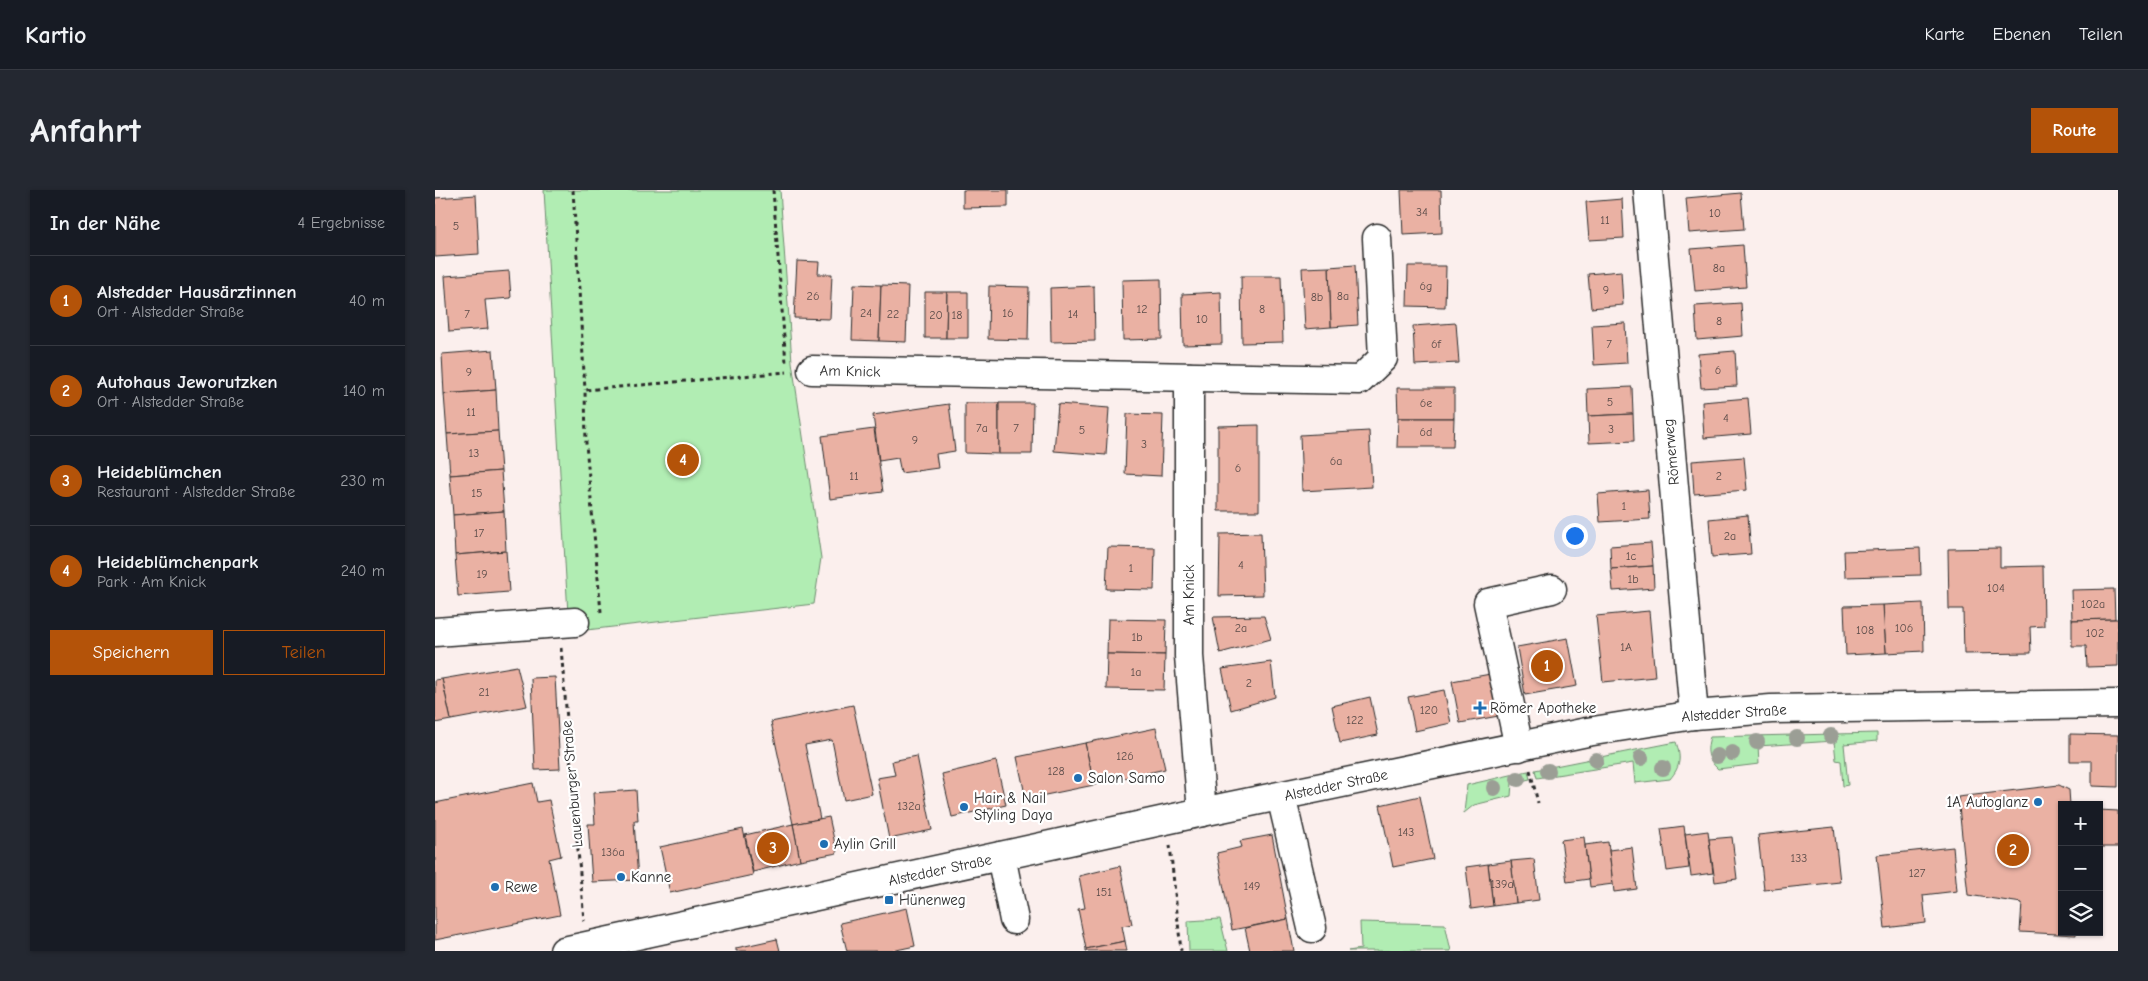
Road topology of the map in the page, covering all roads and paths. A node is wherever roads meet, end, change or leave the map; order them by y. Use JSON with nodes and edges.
{"nodes":[{"id":1,"x":573,"y":190,"type":"edge"},
{"id":2,"x":773,"y":190,"type":"edge"},
{"id":3,"x":1648,"y":190,"type":"edge"},
{"id":4,"x":1377,"y":238,"type":"dead end"},
{"id":5,"x":799,"y":371,"type":"junction"},
{"id":6,"x":1189,"y":377,"type":"junction"},
{"id":7,"x":585,"y":390,"type":"junction"},
{"id":8,"x":1552,"y":589,"type":"dead end"},
{"id":9,"x":567,"y":622,"type":"junction"},
{"id":10,"x":435,"y":632,"type":"edge"},
{"id":11,"x":2118,"y":704,"type":"edge"},
{"id":12,"x":1694,"y":715,"type":"junction"},
{"id":13,"x":1524,"y":757,"type":"junction"},
{"id":14,"x":1281,"y":796,"type":"junction"},
{"id":15,"x":1538,"y":803,"type":"dead end"},
{"id":16,"x":1202,"y":812,"type":"junction"},
{"id":17,"x":1168,"y":820,"type":"junction"},
{"id":18,"x":1001,"y":856,"type":"junction"},
{"id":19,"x":1014,"y":920,"type":"dead end"},
{"id":20,"x":1312,"y":928,"type":"dead end"},
{"id":21,"x":645,"y":942,"type":"edge"},
{"id":22,"x":575,"y":949,"type":"edge"},
{"id":23,"x":1181,"y":951,"type":"edge"}],
"edges":[{"from":1,"to":7,"type":"path"},
{"from":2,"to":5,"type":"path"},
{"from":3,"to":12,"type":"street","name":"Römerweg"},
{"from":4,"to":6,"type":"street","name":"Am Knick"},
{"from":5,"to":6,"type":"street","name":"Am Knick"},
{"from":5,"to":7,"type":"path"},
{"from":6,"to":16,"type":"street","name":"Am Knick"},
{"from":7,"to":9,"type":"path"},
{"from":8,"to":13,"type":"street"},
{"from":9,"to":10,"type":"street"},
{"from":9,"to":22,"type":"path","name":"Lauenburger Straße"},
{"from":11,"to":12,"type":"street","name":"Alstedder Straße"},
{"from":12,"to":13,"type":"street","name":"Alstedder Straße"},
{"from":13,"to":14,"type":"street","name":"Alstedder Straße"},
{"from":13,"to":15,"type":"path"},
{"from":14,"to":16,"type":"street","name":"Alstedder Straße"},
{"from":14,"to":20,"type":"street"},
{"from":16,"to":17,"type":"street","name":"Alstedder Straße"},
{"from":17,"to":18,"type":"street","name":"Alstedder Straße"},
{"from":17,"to":23,"type":"path"},
{"from":18,"to":19,"type":"street"},
{"from":18,"to":21,"type":"street","name":"Alstedder Straße"},
{"from":21,"to":22,"type":"street","name":"Alstedder Straße"}]}
